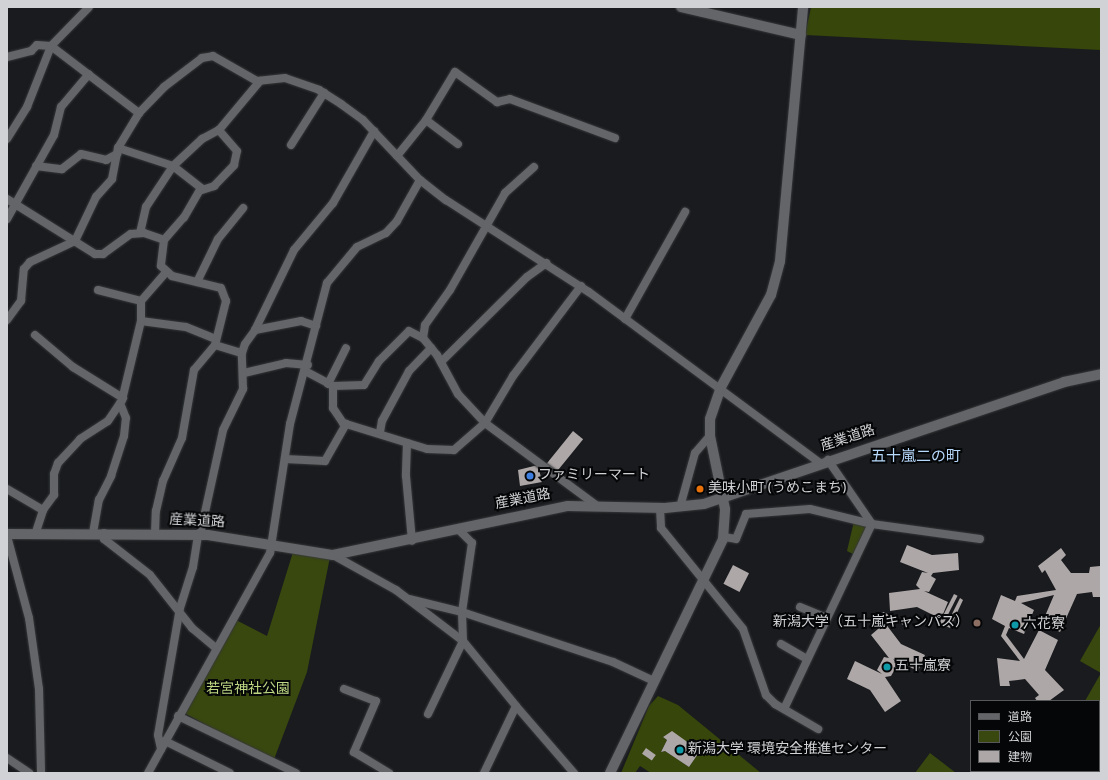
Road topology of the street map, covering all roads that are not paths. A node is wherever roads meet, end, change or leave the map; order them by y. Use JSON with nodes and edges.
{"nodes":[{"id":1,"x":89,"y":7,"type":"edge"},
{"id":2,"x":681,"y":7,"type":"edge"},
{"id":3,"x":803,"y":7,"type":"edge"},
{"id":4,"x":801,"y":35,"type":"junction"},
{"id":5,"x":51,"y":46,"type":"junction"},
{"id":6,"x":7,"y":56,"type":"edge"},
{"id":7,"x":89,"y":74,"type":"junction"},
{"id":8,"x":260,"y":81,"type":"junction"},
{"id":9,"x":324,"y":93,"type":"junction"},
{"id":10,"x":139,"y":113,"type":"junction"},
{"id":11,"x":426,"y":120,"type":"junction"},
{"id":12,"x":219,"y":130,"type":"junction"},
{"id":13,"x":374,"y":131,"type":"junction"},
{"id":14,"x":615,"y":138,"type":"dead end"},
{"id":15,"x":7,"y":139,"type":"edge"},
{"id":16,"x":458,"y":144,"type":"dead end"},
{"id":17,"x":291,"y":145,"type":"dead end"},
{"id":18,"x":117,"y":151,"type":"junction"},
{"id":19,"x":397,"y":156,"type":"junction"},
{"id":20,"x":36,"y":166,"type":"junction"},
{"id":21,"x":172,"y":166,"type":"junction"},
{"id":22,"x":534,"y":167,"type":"dead end"},
{"id":23,"x":420,"y":180,"type":"junction"},
{"id":24,"x":202,"y":190,"type":"junction"},
{"id":25,"x":7,"y":199,"type":"edge"},
{"id":26,"x":16,"y":204,"type":"junction"},
{"id":27,"x":244,"y":208,"type":"dead end"},
{"id":28,"x":685,"y":212,"type":"dead end"},
{"id":29,"x":7,"y":219,"type":"edge"},
{"id":30,"x":486,"y":224,"type":"junction"},
{"id":31,"x":140,"y":233,"type":"junction"},
{"id":32,"x":164,"y":240,"type":"junction"},
{"id":33,"x":75,"y":241,"type":"junction"},
{"id":34,"x":546,"y":263,"type":"junction"},
{"id":35,"x":165,"y":272,"type":"junction"},
{"id":36,"x":197,"y":282,"type":"junction"},
{"id":37,"x":581,"y":286,"type":"junction"},
{"id":38,"x":98,"y":290,"type":"dead end"},
{"id":39,"x":141,"y":301,"type":"junction"},
{"id":40,"x":625,"y":319,"type":"junction"},
{"id":41,"x":7,"y":320,"type":"edge"},
{"id":42,"x":141,"y":320,"type":"junction"},
{"id":43,"x":316,"y":326,"type":"junction"},
{"id":44,"x":255,"y":330,"type":"junction"},
{"id":45,"x":35,"y":335,"type":"dead end"},
{"id":46,"x":423,"y":338,"type":"junction"},
{"id":47,"x":216,"y":342,"type":"junction"},
{"id":48,"x":346,"y":348,"type":"dead end"},
{"id":49,"x":432,"y":348,"type":"junction"},
{"id":50,"x":242,"y":353,"type":"junction"},
{"id":51,"x":441,"y":362,"type":"junction"},
{"id":52,"x":307,"y":369,"type":"junction"},
{"id":53,"x":244,"y":372,"type":"junction"},
{"id":54,"x":1101,"y":374,"type":"edge"},
{"id":55,"x":331,"y":385,"type":"junction"},
{"id":56,"x":722,"y":387,"type":"junction"},
{"id":57,"x":122,"y":400,"type":"junction"},
{"id":58,"x":485,"y":423,"type":"junction"},
{"id":59,"x":346,"y":424,"type":"junction"},
{"id":60,"x":380,"y":432,"type":"junction"},
{"id":61,"x":710,"y":436,"type":"junction"},
{"id":62,"x":407,"y":443,"type":"junction"},
{"id":63,"x":285,"y":459,"type":"junction"},
{"id":64,"x":824,"y":462,"type":"junction"},
{"id":65,"x":7,"y":489,"type":"edge"},
{"id":66,"x":723,"y":498,"type":"junction"},
{"id":67,"x":596,"y":505,"type":"junction"},
{"id":68,"x":680,"y":507,"type":"junction"},
{"id":69,"x":660,"y":508,"type":"junction"},
{"id":70,"x":43,"y":510,"type":"junction"},
{"id":71,"x":872,"y":524,"type":"junction"},
{"id":72,"x":458,"y":530,"type":"junction"},
{"id":73,"x":93,"y":533,"type":"junction"},
{"id":74,"x":104,"y":533,"type":"junction"},
{"id":75,"x":156,"y":534,"type":"junction"},
{"id":76,"x":7,"y":535,"type":"edge"},
{"id":77,"x":35,"y":535,"type":"junction"},
{"id":78,"x":199,"y":535,"type":"junction"},
{"id":79,"x":724,"y":537,"type":"junction"},
{"id":80,"x":980,"y":539,"type":"dead end"},
{"id":81,"x":412,"y":541,"type":"junction"},
{"id":82,"x":271,"y":546,"type":"junction"},
{"id":83,"x":333,"y":555,"type":"junction"},
{"id":84,"x":702,"y":580,"type":"junction"},
{"id":85,"x":409,"y":599,"type":"junction"},
{"id":86,"x":800,"y":607,"type":"dead end"},
{"id":87,"x":462,"y":612,"type":"junction"},
{"id":88,"x":179,"y":613,"type":"junction"},
{"id":89,"x":827,"y":618,"type":"junction"},
{"id":90,"x":464,"y":641,"type":"junction"},
{"id":91,"x":781,"y":644,"type":"dead end"},
{"id":92,"x":215,"y":647,"type":"junction"},
{"id":93,"x":807,"y":659,"type":"junction"},
{"id":94,"x":652,"y":680,"type":"junction"},
{"id":95,"x":344,"y":689,"type":"dead end"},
{"id":96,"x":516,"y":706,"type":"junction"},
{"id":97,"x":784,"y":709,"type":"junction"},
{"id":98,"x":428,"y":714,"type":"dead end"},
{"id":99,"x":178,"y":716,"type":"junction"},
{"id":100,"x":818,"y":729,"type":"dead end"},
{"id":101,"x":165,"y":740,"type":"junction"},
{"id":102,"x":160,"y":749,"type":"junction"},
{"id":103,"x":7,"y":758,"type":"edge"},
{"id":104,"x":29,"y":773,"type":"edge"},
{"id":105,"x":41,"y":773,"type":"edge"},
{"id":106,"x":148,"y":773,"type":"edge"},
{"id":107,"x":230,"y":773,"type":"edge"},
{"id":108,"x":296,"y":773,"type":"edge"},
{"id":109,"x":389,"y":773,"type":"edge"},
{"id":110,"x":484,"y":773,"type":"edge"},
{"id":111,"x":574,"y":773,"type":"edge"},
{"id":112,"x":610,"y":773,"type":"edge"}],
"edges":[{"from":1,"to":5,"type":"street"},
{"from":2,"to":4,"type":"street"},
{"from":3,"to":4,"type":"street"},
{"from":4,"to":56,"type":"street"},
{"from":5,"to":6,"type":"street"},
{"from":5,"to":7,"type":"street"},
{"from":5,"to":15,"type":"street"},
{"from":7,"to":10,"type":"street"},
{"from":7,"to":20,"type":"street"},
{"from":8,"to":9,"type":"street"},
{"from":8,"to":10,"type":"street"},
{"from":8,"to":12,"type":"street"},
{"from":9,"to":13,"type":"street"},
{"from":9,"to":17,"type":"street"},
{"from":10,"to":18,"type":"street"},
{"from":11,"to":14,"type":"street"},
{"from":11,"to":16,"type":"street"},
{"from":11,"to":19,"type":"street"},
{"from":12,"to":21,"type":"street"},
{"from":12,"to":24,"type":"street"},
{"from":13,"to":19,"type":"street"},
{"from":13,"to":44,"type":"street"},
{"from":18,"to":20,"type":"street"},
{"from":18,"to":21,"type":"street"},
{"from":18,"to":33,"type":"street"},
{"from":19,"to":23,"type":"street"},
{"from":20,"to":26,"type":"street"},
{"from":21,"to":24,"type":"street"},
{"from":21,"to":31,"type":"street"},
{"from":22,"to":30,"type":"street"},
{"from":23,"to":30,"type":"street"},
{"from":23,"to":43,"type":"street"},
{"from":24,"to":32,"type":"street"},
{"from":25,"to":26,"type":"street"},
{"from":26,"to":29,"type":"street"},
{"from":26,"to":33,"type":"street"},
{"from":27,"to":36,"type":"street"},
{"from":28,"to":40,"type":"street"},
{"from":30,"to":34,"type":"street"},
{"from":30,"to":46,"type":"street"},
{"from":31,"to":32,"type":"street"},
{"from":31,"to":33,"type":"street"},
{"from":32,"to":35,"type":"street"},
{"from":33,"to":41,"type":"street"},
{"from":34,"to":37,"type":"street"},
{"from":34,"to":51,"type":"street"},
{"from":35,"to":36,"type":"street"},
{"from":35,"to":39,"type":"street"},
{"from":36,"to":47,"type":"street"},
{"from":37,"to":40,"type":"street"},
{"from":37,"to":58,"type":"street"},
{"from":38,"to":39,"type":"street"},
{"from":39,"to":42,"type":"street"},
{"from":40,"to":56,"type":"street"},
{"from":42,"to":47,"type":"street"},
{"from":42,"to":57,"type":"street"},
{"from":43,"to":44,"type":"street"},
{"from":43,"to":52,"type":"street"},
{"from":44,"to":50,"type":"street"},
{"from":45,"to":57,"type":"street"},
{"from":46,"to":49,"type":"street"},
{"from":46,"to":55,"type":"street"},
{"from":47,"to":50,"type":"street"},
{"from":47,"to":75,"type":"street"},
{"from":48,"to":55,"type":"street"},
{"from":49,"to":51,"type":"street"},
{"from":49,"to":60,"type":"street"},
{"from":50,"to":53,"type":"street"},
{"from":51,"to":58,"type":"street"},
{"from":52,"to":53,"type":"street"},
{"from":52,"to":55,"type":"street"},
{"from":52,"to":63,"type":"street"},
{"from":53,"to":78,"type":"street"},
{"from":54,"to":64,"type":"street","name":"産業道路"},
{"from":55,"to":59,"type":"street"},
{"from":56,"to":61,"type":"street"},
{"from":56,"to":64,"type":"street"},
{"from":57,"to":70,"type":"street"},
{"from":57,"to":73,"type":"street"},
{"from":58,"to":62,"type":"street"},
{"from":58,"to":67,"type":"street"},
{"from":59,"to":60,"type":"street"},
{"from":59,"to":63,"type":"street"},
{"from":60,"to":62,"type":"street"},
{"from":61,"to":66,"type":"street"},
{"from":61,"to":68,"type":"street"},
{"from":62,"to":81,"type":"street"},
{"from":63,"to":82,"type":"street"},
{"from":64,"to":66,"type":"street","name":"産業道路"},
{"from":64,"to":71,"type":"street"},
{"from":65,"to":70,"type":"street"},
{"from":66,"to":68,"type":"street","name":"産業道路"},
{"from":66,"to":79,"type":"street"},
{"from":67,"to":69,"type":"street","name":"産業道路"},
{"from":67,"to":72,"type":"street","name":"産業道路"},
{"from":68,"to":69,"type":"street","name":"産業道路"},
{"from":69,"to":84,"type":"street"},
{"from":70,"to":77,"type":"street"},
{"from":71,"to":79,"type":"street"},
{"from":71,"to":80,"type":"street"},
{"from":71,"to":89,"type":"street"},
{"from":72,"to":81,"type":"street","name":"産業道路"},
{"from":72,"to":87,"type":"street"},
{"from":73,"to":74,"type":"street","name":"産業道路"},
{"from":73,"to":77,"type":"street","name":"産業道路"},
{"from":74,"to":75,"type":"street","name":"産業道路"},
{"from":74,"to":88,"type":"street"},
{"from":75,"to":78,"type":"street","name":"産業道路"},
{"from":76,"to":77,"type":"street","name":"産業道路"},
{"from":76,"to":105,"type":"street"},
{"from":78,"to":82,"type":"street","name":"産業道路"},
{"from":78,"to":88,"type":"street"},
{"from":79,"to":84,"type":"street"},
{"from":81,"to":83,"type":"street","name":"産業道路"},
{"from":82,"to":83,"type":"street","name":"産業道路"},
{"from":82,"to":92,"type":"street"},
{"from":83,"to":85,"type":"street"},
{"from":84,"to":94,"type":"street"},
{"from":84,"to":97,"type":"street"},
{"from":85,"to":87,"type":"street"},
{"from":85,"to":90,"type":"street"},
{"from":86,"to":89,"type":"street"},
{"from":87,"to":90,"type":"street"},
{"from":87,"to":94,"type":"street"},
{"from":88,"to":92,"type":"street"},
{"from":88,"to":102,"type":"street"},
{"from":89,"to":93,"type":"street"},
{"from":90,"to":96,"type":"street"},
{"from":90,"to":98,"type":"street"},
{"from":91,"to":93,"type":"street"},
{"from":92,"to":99,"type":"street"},
{"from":93,"to":97,"type":"street"},
{"from":94,"to":112,"type":"street"},
{"from":95,"to":109,"type":"street"},
{"from":96,"to":110,"type":"street"},
{"from":96,"to":111,"type":"street"},
{"from":97,"to":100,"type":"street"},
{"from":99,"to":101,"type":"street"},
{"from":99,"to":108,"type":"street"},
{"from":101,"to":102,"type":"street"},
{"from":101,"to":107,"type":"street"},
{"from":102,"to":106,"type":"street"},
{"from":103,"to":104,"type":"street"}]}
